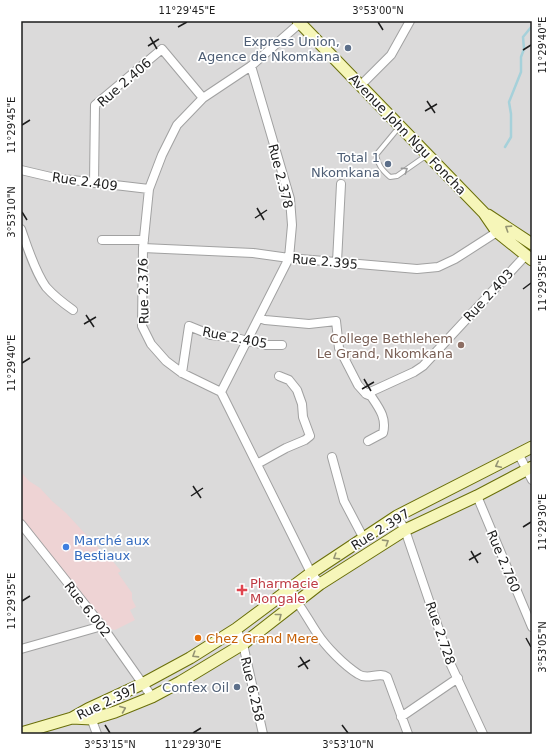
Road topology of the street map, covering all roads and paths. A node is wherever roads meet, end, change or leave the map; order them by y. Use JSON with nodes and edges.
{"nodes":[{"id":1,"x":410,"y":21,"type":"edge"},
{"id":2,"x":299,"y":22,"type":"edge"},
{"id":3,"x":251,"y":66,"type":"junction"},
{"id":4,"x":360,"y":86,"type":"junction"},
{"id":5,"x":204,"y":98,"type":"junction"},
{"id":6,"x":400,"y":126,"type":"junction"},
{"id":7,"x":428,"y":155,"type":"junction"},
{"id":8,"x":21,"y":170,"type":"edge"},
{"id":9,"x":94,"y":183,"type":"junction"},
{"id":10,"x":341,"y":184,"type":"dead end"},
{"id":11,"x":149,"y":189,"type":"junction"},
{"id":12,"x":484,"y":213,"type":"junction"},
{"id":13,"x":21,"y":228,"type":"edge"},
{"id":14,"x":497,"y":232,"type":"junction"},
{"id":15,"x":102,"y":240,"type":"dead end"},
{"id":16,"x":143,"y":244,"type":"junction"},
{"id":17,"x":532,"y":244,"type":"edge"},
{"id":18,"x":289,"y":258,"type":"junction"},
{"id":19,"x":529,"y":258,"type":"edge"},
{"id":20,"x":337,"y":262,"type":"junction"},
{"id":21,"x":73,"y":310,"type":"dead end"},
{"id":22,"x":259,"y":318,"type":"junction"},
{"id":23,"x":247,"y":340,"type":"junction"},
{"id":24,"x":282,"y":345,"type":"dead end"},
{"id":25,"x":182,"y":373,"type":"junction"},
{"id":26,"x":279,"y":376,"type":"dead end"},
{"id":27,"x":221,"y":392,"type":"junction"},
{"id":28,"x":366,"y":394,"type":"junction"},
{"id":29,"x":368,"y":441,"type":"dead end"},
{"id":30,"x":532,"y":447,"type":"edge"},
{"id":31,"x":519,"y":455,"type":"junction"},
{"id":32,"x":332,"y":456,"type":"dead end"},
{"id":33,"x":257,"y":464,"type":"junction"},
{"id":34,"x":530,"y":468,"type":"edge"},
{"id":35,"x":532,"y":480,"type":"edge"},
{"id":36,"x":477,"y":496,"type":"junction"},
{"id":37,"x":397,"y":516,"type":"junction"},
{"id":38,"x":21,"y":524,"type":"edge"},
{"id":39,"x":405,"y":530,"type":"junction"},
{"id":40,"x":364,"y":539,"type":"junction"},
{"id":41,"x":311,"y":572,"type":"junction"},
{"id":42,"x":320,"y":584,"type":"junction"},
{"id":43,"x":288,"y":590,"type":"junction"},
{"id":44,"x":298,"y":601,"type":"junction"},
{"id":45,"x":102,"y":626,"type":"junction"},
{"id":46,"x":532,"y":627,"type":"edge"},
{"id":47,"x":236,"y":629,"type":"junction"},
{"id":48,"x":243,"y":644,"type":"junction"},
{"id":49,"x":22,"y":647,"type":"edge"},
{"id":50,"x":458,"y":678,"type":"junction"},
{"id":51,"x":142,"y":684,"type":"junction"},
{"id":52,"x":152,"y":697,"type":"junction"},
{"id":53,"x":90,"y":714,"type":"junction"},
{"id":54,"x":401,"y":717,"type":"junction"},
{"id":55,"x":21,"y":733,"type":"edge"},
{"id":56,"x":97,"y":734,"type":"edge"},
{"id":57,"x":263,"y":734,"type":"edge"},
{"id":58,"x":408,"y":734,"type":"edge"},
{"id":59,"x":483,"y":734,"type":"edge"}],
"edges":[{"from":1,"to":4,"type":"street"},
{"from":2,"to":3,"type":"street","name":"Rue 2.376"},
{"from":2,"to":4,"type":"main road","name":"Avenue John Ngu Foncha"},
{"from":3,"to":5,"type":"street","name":"Rue 2.376"},
{"from":3,"to":18,"type":"street","name":"Rue 2.378"},
{"from":4,"to":6,"type":"main road","name":"Avenue John Ngu Foncha"},
{"from":5,"to":9,"type":"street","name":"Rue 2.406"},
{"from":5,"to":11,"type":"street","name":"Rue 2.376"},
{"from":6,"to":7,"type":"main road","name":"Avenue John Ngu Foncha"},
{"from":6,"to":7,"type":"lane","one_way":true},
{"from":7,"to":12,"type":"main road","name":"Avenue John Ngu Foncha"},
{"from":8,"to":9,"type":"street","name":"Rue 2.409"},
{"from":9,"to":11,"type":"street","name":"Rue 2.409"},
{"from":10,"to":20,"type":"street"},
{"from":11,"to":16,"type":"street","name":"Rue 2.376"},
{"from":12,"to":14,"type":"main road","name":"Avenue John Ngu Foncha"},
{"from":17,"to":12,"type":"main road","name":"Avenue John Ngu Foncha","one_way":true},
{"from":13,"to":21,"type":"street"},
{"from":14,"to":19,"type":"main road","name":"Avenue John Ngu Foncha"},
{"from":14,"to":20,"type":"street","name":"Rue 2.395"},
{"from":15,"to":16,"type":"street","name":"Rue 2.395"},
{"from":16,"to":18,"type":"street","name":"Rue 2.395"},
{"from":16,"to":25,"type":"street","name":"Rue 2.376"},
{"from":18,"to":20,"type":"street","name":"Rue 2.395"},
{"from":18,"to":22,"type":"street","name":"Rue 2.378"},
{"from":19,"to":28,"type":"street","name":"Rue 2.403"},
{"from":22,"to":23,"type":"street","name":"Rue 2.378"},
{"from":22,"to":28,"type":"street"},
{"from":23,"to":24,"type":"street","name":"Rue 2.405"},
{"from":23,"to":25,"type":"street","name":"Rue 2.405"},
{"from":23,"to":27,"type":"street","name":"Rue 2.378"},
{"from":25,"to":27,"type":"street","name":"Rue 2.376"},
{"from":26,"to":33,"type":"street"},
{"from":27,"to":33,"type":"street"},
{"from":28,"to":29,"type":"street"},
{"from":30,"to":31,"type":"main road","name":"Rue 2.397"},
{"from":31,"to":34,"type":"street"},
{"from":31,"to":37,"type":"main road","name":"Rue 2.397","one_way":true},
{"from":32,"to":40,"type":"street"},
{"from":33,"to":41,"type":"street"},
{"from":34,"to":35,"type":"street"},
{"from":34,"to":36,"type":"main road","name":"Rue 2.397"},
{"from":36,"to":39,"type":"main road","name":"Rue 2.397"},
{"from":36,"to":46,"type":"street","name":"Rue 2.760"},
{"from":37,"to":39,"type":"street","name":"Rue 2.728"},
{"from":37,"to":40,"type":"main road","name":"Rue 2.397"},
{"from":38,"to":45,"type":"street","name":"Rue 6.002"},
{"from":42,"to":39,"type":"main road","name":"Rue 2.397","one_way":true},
{"from":39,"to":50,"type":"street","name":"Rue 2.728"},
{"from":40,"to":41,"type":"main road","name":"Rue 2.397","one_way":true},
{"from":41,"to":42,"type":"street"},
{"from":41,"to":43,"type":"main road","name":"Rue 2.397"},
{"from":42,"to":44,"type":"main road","name":"Rue 2.397"},
{"from":43,"to":44,"type":"street"},
{"from":43,"to":47,"type":"main road","name":"Rue 2.397"},
{"from":48,"to":44,"type":"main road","name":"Rue 2.397","one_way":true},
{"from":44,"to":54,"type":"street"},
{"from":45,"to":49,"type":"street"},
{"from":45,"to":51,"type":"street","name":"Rue 6.002"},
{"from":47,"to":48,"type":"street","name":"Rue 6.258"},
{"from":47,"to":51,"type":"main road","name":"Rue 2.397","one_way":true},
{"from":48,"to":52,"type":"main road","name":"Rue 2.397"},
{"from":48,"to":57,"type":"street","name":"Rue 6.258"},
{"from":50,"to":54,"type":"street"},
{"from":50,"to":59,"type":"street","name":"Rue 2.728"},
{"from":51,"to":52,"type":"street","name":"Rue 6.002"},
{"from":51,"to":53,"type":"main road","name":"Rue 2.397"},
{"from":53,"to":52,"type":"main road","name":"Rue 2.397","one_way":true},
{"from":53,"to":55,"type":"main road","name":"Rue 2.397"},
{"from":53,"to":56,"type":"street"},
{"from":54,"to":58,"type":"street"}]}
